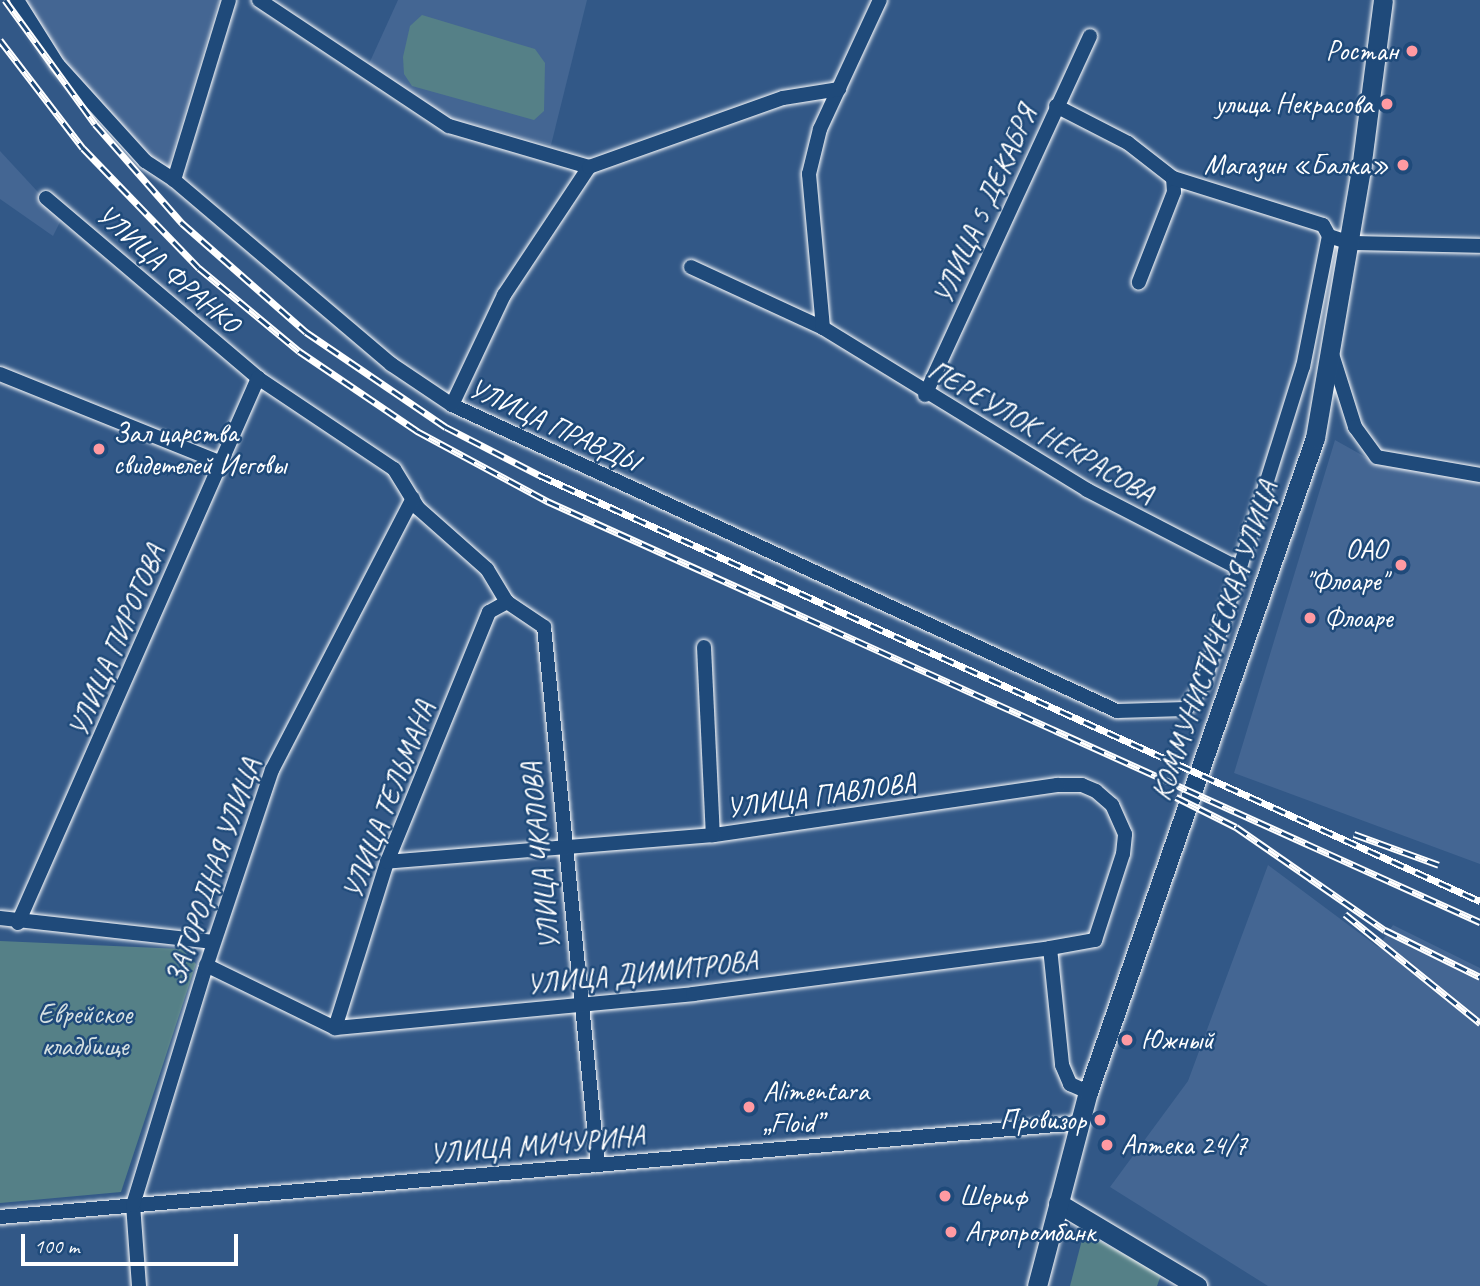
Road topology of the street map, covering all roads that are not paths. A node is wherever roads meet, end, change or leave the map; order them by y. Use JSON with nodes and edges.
{"nodes":[{"id":1,"x":17,"y":0,"type":"edge"},
{"id":2,"x":229,"y":0,"type":"edge"},
{"id":3,"x":259,"y":0,"type":"edge"},
{"id":4,"x":880,"y":0,"type":"edge"},
{"id":5,"x":1383,"y":0,"type":"edge"},
{"id":6,"x":1090,"y":36,"type":"dead end"},
{"id":7,"x":839,"y":89,"type":"junction"},
{"id":8,"x":1056,"y":106,"type":"junction"},
{"id":9,"x":589,"y":167,"type":"junction"},
{"id":10,"x":1173,"y":178,"type":"junction"},
{"id":11,"x":174,"y":180,"type":"junction"},
{"id":12,"x":46,"y":198,"type":"dead end"},
{"id":13,"x":1329,"y":236,"type":"junction"},
{"id":14,"x":1350,"y":243,"type":"junction"},
{"id":15,"x":1480,"y":246,"type":"edge"},
{"id":16,"x":691,"y":267,"type":"dead end"},
{"id":17,"x":1139,"y":282,"type":"dead end"},
{"id":18,"x":822,"y":328,"type":"junction"},
{"id":19,"x":1332,"y":354,"type":"junction"},
{"id":20,"x":0,"y":374,"type":"edge"},
{"id":21,"x":258,"y":378,"type":"junction"},
{"id":22,"x":925,"y":395,"type":"junction"},
{"id":23,"x":452,"y":405,"type":"junction"},
{"id":24,"x":221,"y":463,"type":"junction"},
{"id":25,"x":1480,"y":475,"type":"edge"},
{"id":26,"x":413,"y":498,"type":"junction"},
{"id":27,"x":1240,"y":569,"type":"junction"},
{"id":28,"x":507,"y":602,"type":"junction"},
{"id":29,"x":704,"y":647,"type":"dead end"},
{"id":30,"x":713,"y":835,"type":"junction"},
{"id":31,"x":565,"y":847,"type":"junction"},
{"id":32,"x":387,"y":862,"type":"junction"},
{"id":33,"x":0,"y":918,"type":"edge"},
{"id":34,"x":18,"y":923,"type":"junction"},
{"id":35,"x":1096,"y":940,"type":"joint"},
{"id":36,"x":214,"y":942,"type":"junction"},
{"id":37,"x":1050,"y":948,"type":"junction"},
{"id":38,"x":206,"y":965,"type":"junction"},
{"id":39,"x":580,"y":1005,"type":"junction"},
{"id":40,"x":335,"y":1028,"type":"junction"},
{"id":41,"x":1088,"y":1092,"type":"junction"},
{"id":42,"x":1079,"y":1123,"type":"junction"},
{"id":43,"x":598,"y":1165,"type":"junction"},
{"id":44,"x":1058,"y":1203,"type":"junction"},
{"id":45,"x":133,"y":1205,"type":"junction"},
{"id":46,"x":0,"y":1217,"type":"edge"},
{"id":47,"x":139,"y":1286,"type":"edge"},
{"id":48,"x":1037,"y":1286,"type":"edge"},
{"id":49,"x":1197,"y":1286,"type":"edge"}],
"edges":[{"from":1,"to":11,"type":"street","name":"УЛИЦА ПРАВДЫ"},
{"from":2,"to":11,"type":"street"},
{"from":3,"to":9,"type":"street"},
{"from":4,"to":7,"type":"street"},
{"from":5,"to":14,"type":"main road","name":"КОММУНИСТИЧЕСКАЯ УЛИЦА"},
{"from":6,"to":8,"type":"street","name":"УЛИЦА 5 ДЕКАБРЯ"},
{"from":7,"to":9,"type":"street"},
{"from":7,"to":18,"type":"street"},
{"from":8,"to":10,"type":"street"},
{"from":8,"to":22,"type":"street","name":"УЛИЦА 5 ДЕКАБРЯ"},
{"from":9,"to":23,"type":"street"},
{"from":10,"to":13,"type":"street"},
{"from":10,"to":17,"type":"street"},
{"from":11,"to":23,"type":"street","name":"УЛИЦА ПРАВДЫ"},
{"from":12,"to":21,"type":"street","name":"УЛИЦА ФРАНКО"},
{"from":13,"to":14,"type":"street"},
{"from":13,"to":27,"type":"street"},
{"from":14,"to":15,"type":"street"},
{"from":14,"to":19,"type":"main road","name":"КОММУНИСТИЧЕСКАЯ УЛИЦА"},
{"from":16,"to":18,"type":"street","name":"ПЕРЕУЛОК НЕКРАСОВА"},
{"from":18,"to":22,"type":"street","name":"ПЕРЕУЛОК НЕКРАСОВА"},
{"from":19,"to":25,"type":"street"},
{"from":19,"to":41,"type":"main road","name":"КОММУНИСТИЧЕСКАЯ УЛИЦА"},
{"from":20,"to":24,"type":"street"},
{"from":21,"to":24,"type":"street","name":"УЛИЦА ПИРОГОВА"},
{"from":21,"to":26,"type":"street","name":"УЛИЦА ФРАНКО"},
{"from":22,"to":27,"type":"street","name":"ПЕРЕУЛОК НЕКРАСОВА"},
{"from":23,"to":27,"type":"street","name":"УЛИЦА ПРАВДЫ"},
{"from":24,"to":34,"type":"street","name":"УЛИЦА ПИРОГОВА"},
{"from":26,"to":28,"type":"street","name":"УЛИЦА ФРАНКО"},
{"from":26,"to":36,"type":"street","name":"ЗАГОРОДНАЯ УЛИЦА"},
{"from":28,"to":31,"type":"street","name":"УЛИЦА ЧКАЛОВА"},
{"from":28,"to":32,"type":"street","name":"УЛИЦА ТЕЛЬМАНА"},
{"from":29,"to":30,"type":"street"},
{"from":30,"to":31,"type":"street","name":"УЛИЦА ПАВЛОВА"},
{"from":30,"to":35,"type":"street","name":"УЛИЦА ПАВЛОВА"},
{"from":31,"to":32,"type":"street","name":"УЛИЦА ПАВЛОВА"},
{"from":31,"to":39,"type":"street","name":"УЛИЦА ЧКАЛОВА"},
{"from":32,"to":40,"type":"street","name":"УЛИЦА ТЕЛЬМАНА"},
{"from":33,"to":34,"type":"street"},
{"from":34,"to":36,"type":"street"},
{"from":35,"to":37,"type":"street","name":"УЛИЦА ДИМИТРОВА"},
{"from":36,"to":38,"type":"street","name":"ЗАГОРОДНАЯ УЛИЦА"},
{"from":37,"to":39,"type":"street","name":"УЛИЦА ДИМИТРОВА"},
{"from":37,"to":41,"type":"street"},
{"from":38,"to":40,"type":"street"},
{"from":38,"to":45,"type":"street","name":"ЗАГОРОДНАЯ УЛИЦА"},
{"from":39,"to":40,"type":"street","name":"УЛИЦА ДИМИТРОВА"},
{"from":39,"to":43,"type":"street","name":"УЛИЦА ЧКАЛОВА"},
{"from":41,"to":42,"type":"main road","name":"КОММУНИСТИЧЕСКАЯ УЛИЦА"},
{"from":42,"to":43,"type":"street","name":"УЛИЦА МИЧУРИНА"},
{"from":42,"to":44,"type":"main road","name":"КОММУНИСТИЧЕСКАЯ УЛИЦА"},
{"from":43,"to":45,"type":"street","name":"УЛИЦА МИЧУРИНА"},
{"from":44,"to":48,"type":"main road","name":"КОММУНИСТИЧЕСКАЯ УЛИЦА"},
{"from":44,"to":49,"type":"main road"},
{"from":45,"to":46,"type":"street","name":"УЛИЦА МИЧУРИНА"},
{"from":45,"to":47,"type":"street","name":"ЗАГОРОДНАЯ УЛИЦА"}]}
